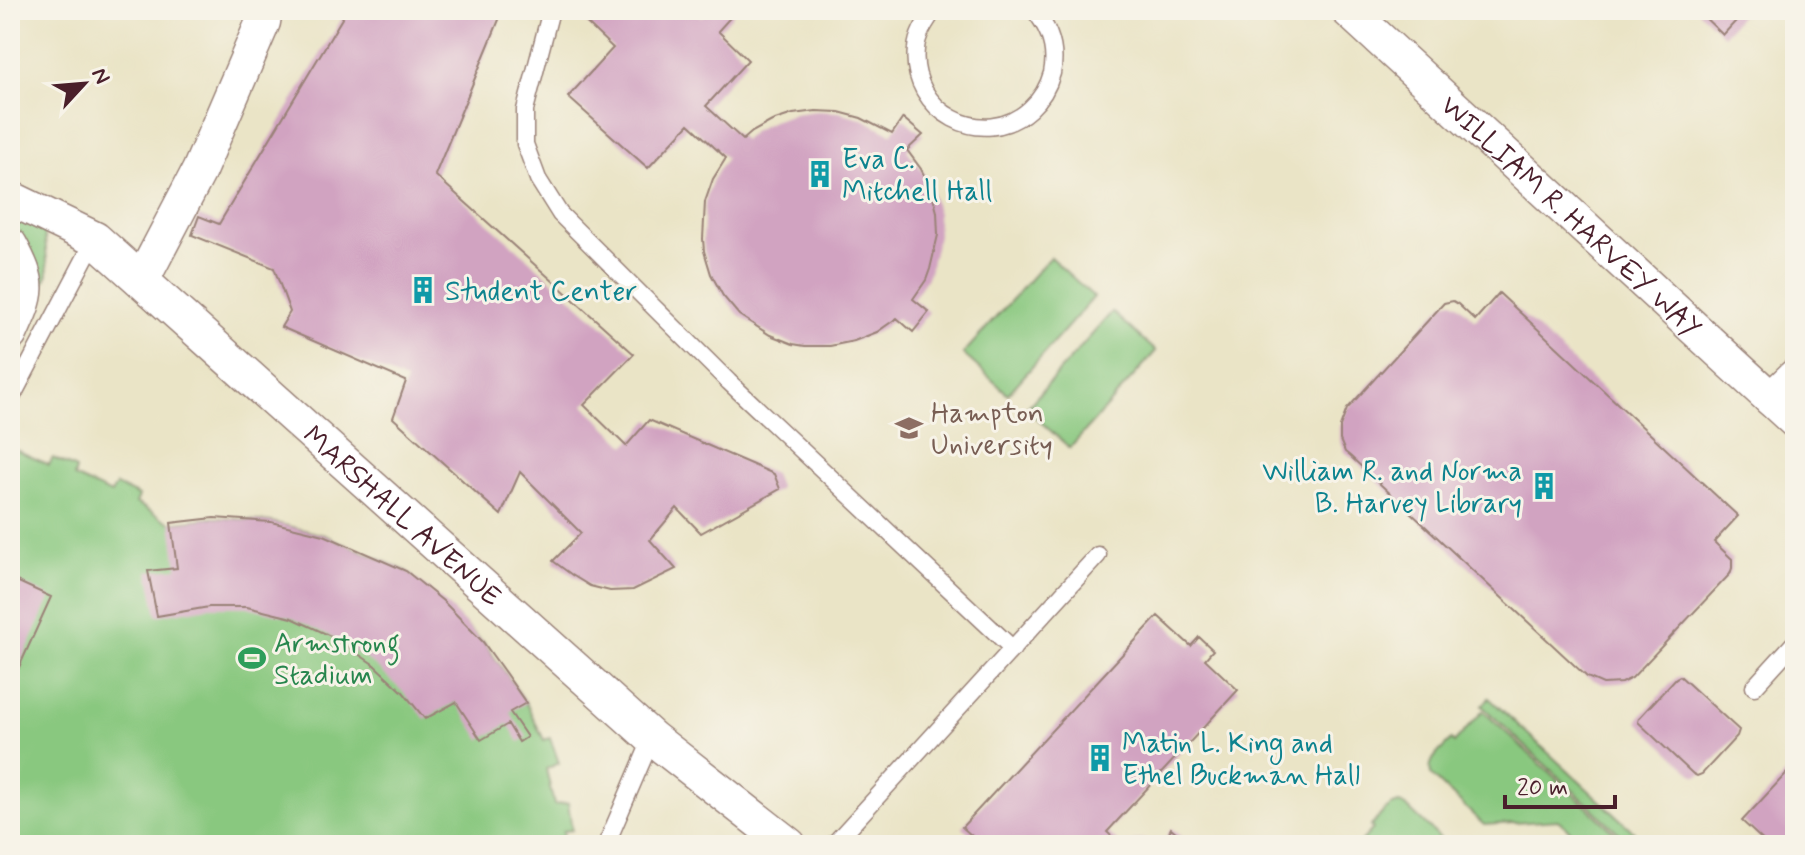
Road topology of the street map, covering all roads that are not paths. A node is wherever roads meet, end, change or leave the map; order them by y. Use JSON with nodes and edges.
{"nodes":[{"id":1,"x":265,"y":10,"type":"edge"},
{"id":2,"x":551,"y":10,"type":"edge"},
{"id":3,"x":934,"y":10,"type":"edge"},
{"id":4,"x":1034,"y":10,"type":"edge"},
{"id":5,"x":1348,"y":10,"type":"edge"},
{"id":6,"x":10,"y":198,"type":"edge"},
{"id":7,"x":95,"y":239,"type":"junction"},
{"id":8,"x":10,"y":245,"type":"edge"},
{"id":9,"x":142,"y":280,"type":"junction"},
{"id":10,"x":10,"y":334,"type":"edge"},
{"id":11,"x":1787,"y":399,"type":"edge"},
{"id":12,"x":10,"y":401,"type":"edge"},
{"id":13,"x":1098,"y":555,"type":"dead end"},
{"id":14,"x":1795,"y":642,"type":"edge"},
{"id":15,"x":1013,"y":649,"type":"junction"},
{"id":16,"x":1754,"y":687,"type":"dead end"},
{"id":17,"x":652,"y":738,"type":"junction"},
{"id":18,"x":606,"y":845,"type":"edge"},
{"id":19,"x":789,"y":845,"type":"edge"},
{"id":20,"x":833,"y":845,"type":"edge"}],
"edges":[{"from":1,"to":9,"type":"street"},
{"from":2,"to":15,"type":"lane"},
{"from":3,"to":4,"type":"lane"},
{"from":5,"to":11,"type":"street","name":"WILLIAM R. HARVEY WAY"},
{"from":6,"to":7,"type":"street","name":"MARSHALL AVENUE"},
{"from":7,"to":9,"type":"street","name":"MARSHALL AVENUE"},
{"from":7,"to":12,"type":"lane"},
{"from":8,"to":10,"type":"street"},
{"from":9,"to":17,"type":"street","name":"MARSHALL AVENUE"},
{"from":13,"to":15,"type":"lane"},
{"from":14,"to":16,"type":"lane"},
{"from":15,"to":20,"type":"lane"},
{"from":17,"to":18,"type":"lane"},
{"from":17,"to":19,"type":"street","name":"MARSHALL AVENUE"}]}
